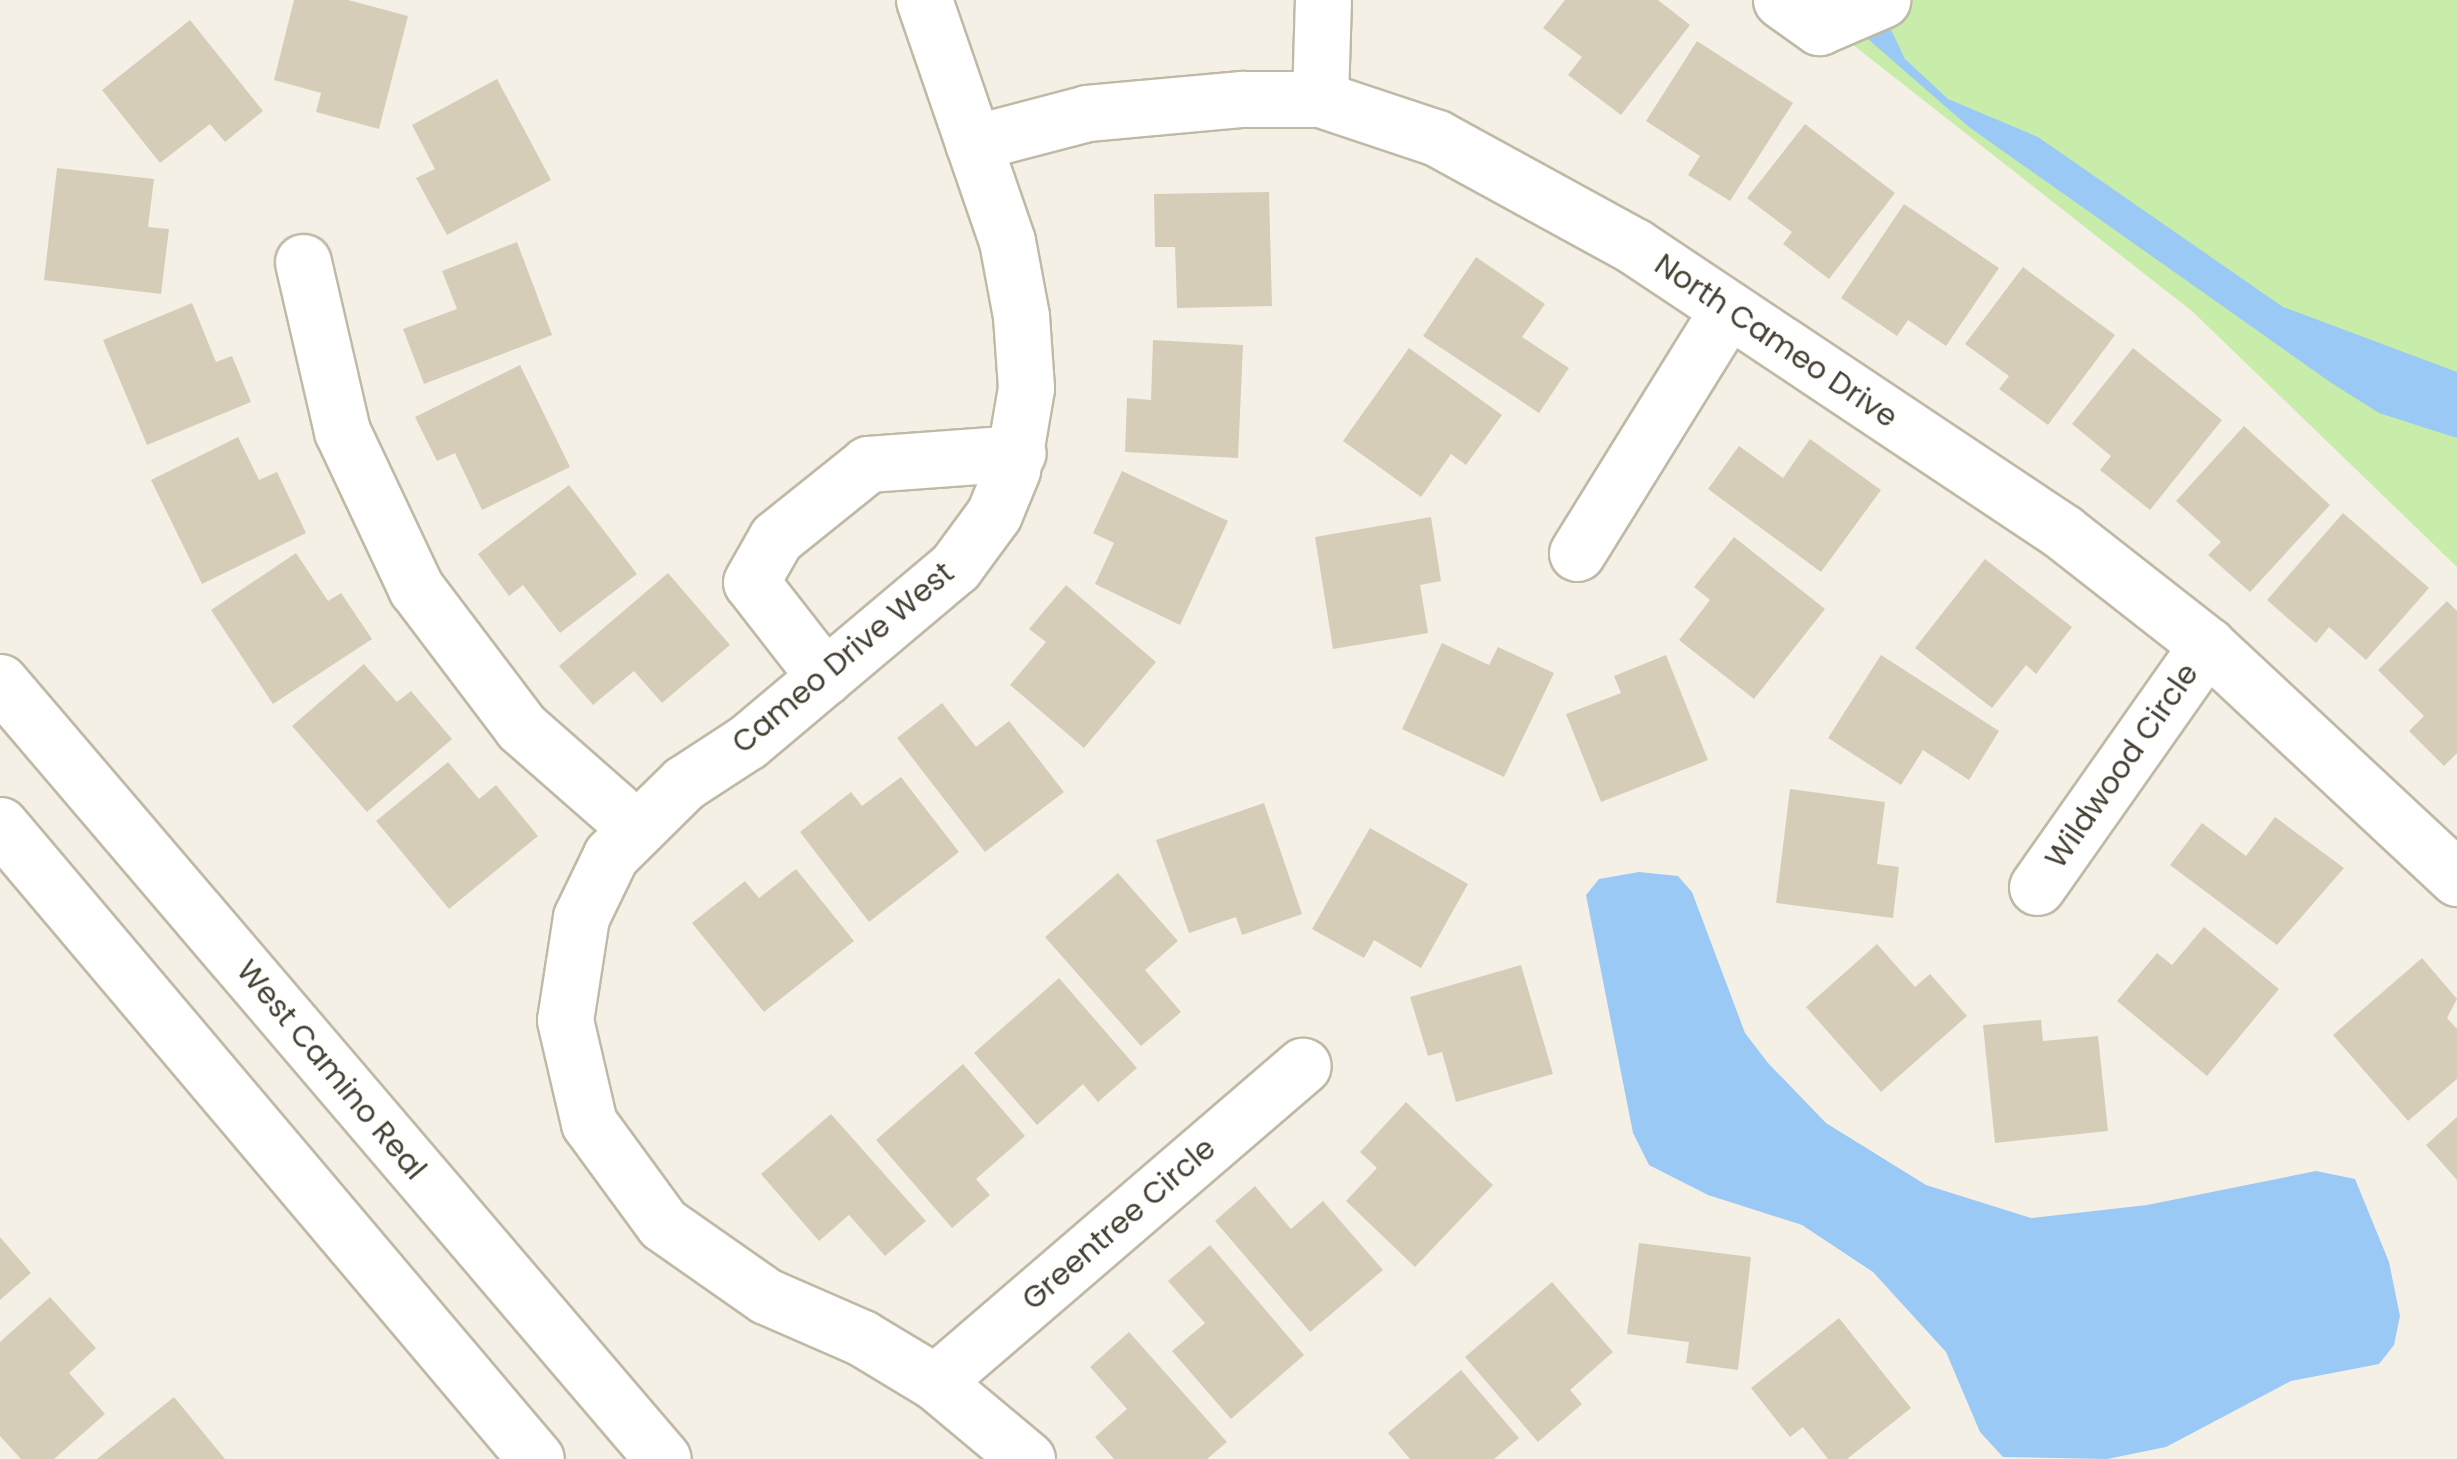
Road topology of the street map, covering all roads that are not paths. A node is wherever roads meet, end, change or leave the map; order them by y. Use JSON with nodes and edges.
{"nodes":[{"id":1,"x":924,"y":0,"type":"edge"},
{"id":2,"x":1323,"y":0,"type":"edge"},
{"id":3,"x":1781,"y":0,"type":"edge"},
{"id":4,"x":1882,"y":0,"type":"edge"},
{"id":5,"x":1320,"y":100,"type":"junction"},
{"id":6,"x":974,"y":143,"type":"junction"},
{"id":7,"x":303,"y":262,"type":"dead end"},
{"id":8,"x":1728,"y":309,"type":"junction"},
{"id":9,"x":1018,"y":453,"type":"junction"},
{"id":10,"x":1577,"y":554,"type":"dead end"},
{"id":11,"x":2207,"y":644,"type":"junction"},
{"id":12,"x":825,"y":677,"type":"junction"},
{"id":13,"x":0,"y":682,"type":"edge"},
{"id":14,"x":0,"y":825,"type":"edge"},
{"id":15,"x":635,"y":827,"type":"junction"},
{"id":16,"x":2457,"y":878,"type":"edge"},
{"id":17,"x":2038,"y":887,"type":"dead end"},
{"id":18,"x":1303,"y":1066,"type":"dead end"},
{"id":19,"x":935,"y":1382,"type":"junction"},
{"id":20,"x":536,"y":1459,"type":"edge"},
{"id":21,"x":662,"y":1459,"type":"edge"},
{"id":22,"x":1027,"y":1459,"type":"edge"}],
"edges":[{"from":1,"to":6,"type":"street","name":"Cameo Drive West"},
{"from":2,"to":5,"type":"street"},
{"from":3,"to":4,"type":"street"},
{"from":5,"to":6,"type":"street","name":"North Cameo Drive"},
{"from":5,"to":8,"type":"street","name":"North Cameo Drive"},
{"from":6,"to":9,"type":"street","name":"Cameo Drive West"},
{"from":7,"to":15,"type":"street"},
{"from":8,"to":10,"type":"street"},
{"from":8,"to":11,"type":"street","name":"North Cameo Drive"},
{"from":9,"to":12,"type":"street","name":"Cameo Drive West"},
{"from":9,"to":12,"type":"street"},
{"from":11,"to":16,"type":"street","name":"North Cameo Drive"},
{"from":11,"to":17,"type":"street","name":"Wildwood Circle"},
{"from":12,"to":15,"type":"street","name":"Cameo Drive West"},
{"from":13,"to":21,"type":"street","name":"West Camino Real"},
{"from":14,"to":20,"type":"street"},
{"from":15,"to":19,"type":"street","name":"Cameo Drive West"},
{"from":18,"to":19,"type":"street","name":"Greentree Circle"},
{"from":19,"to":22,"type":"street","name":"Cameo Drive West"}]}
